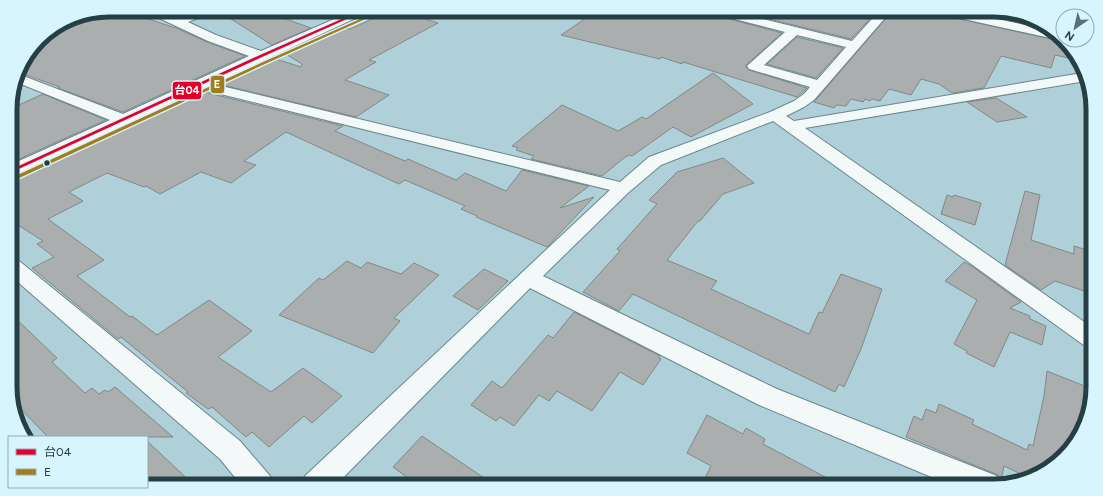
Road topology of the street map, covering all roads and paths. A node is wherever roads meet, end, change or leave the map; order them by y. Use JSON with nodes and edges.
{"nodes":[{"id":1,"x":166,"y":17,"type":"edge"},
{"id":2,"x":191,"y":17,"type":"edge"},
{"id":3,"x":349,"y":17,"type":"edge"},
{"id":4,"x":740,"y":17,"type":"edge"},
{"id":5,"x":880,"y":17,"type":"edge"},
{"id":6,"x":973,"y":17,"type":"edge"},
{"id":7,"x":178,"y":22,"type":"junction"},
{"id":8,"x":795,"y":30,"type":"junction"},
{"id":9,"x":1046,"y":33,"type":"edge"},
{"id":10,"x":854,"y":45,"type":"junction"},
{"id":11,"x":261,"y":56,"type":"junction"},
{"id":12,"x":1080,"y":78,"type":"edge"},
{"id":13,"x":22,"y":80,"type":"edge"},
{"id":14,"x":200,"y":85,"type":"junction"},
{"id":15,"x":819,"y":85,"type":"junction"},
{"id":16,"x":775,"y":115,"type":"junction"},
{"id":17,"x":125,"y":120,"type":"junction"},
{"id":18,"x":791,"y":126,"type":"junction"},
{"id":19,"x":17,"y":169,"type":"edge"},
{"id":20,"x":623,"y":188,"type":"junction"},
{"id":21,"x":17,"y":270,"type":"edge"},
{"id":22,"x":528,"y":278,"type":"junction"},
{"id":23,"x":1086,"y":335,"type":"edge"},
{"id":24,"x":254,"y":479,"type":"edge"},
{"id":25,"x":322,"y":479,"type":"edge"},
{"id":26,"x":970,"y":479,"type":"edge"}],
"edges":[{"from":1,"to":7,"type":"street"},
{"from":2,"to":7,"type":"street"},
{"from":3,"to":11,"type":"street"},
{"from":4,"to":8,"type":"street"},
{"from":5,"to":10,"type":"street"},
{"from":6,"to":9,"type":"street"},
{"from":7,"to":11,"type":"street"},
{"from":8,"to":10,"type":"street"},
{"from":8,"to":15,"type":"street"},
{"from":10,"to":15,"type":"street"},
{"from":11,"to":14,"type":"street"},
{"from":12,"to":18,"type":"street"},
{"from":13,"to":17,"type":"street"},
{"from":14,"to":17,"type":"street"},
{"from":14,"to":20,"type":"street"},
{"from":15,"to":16,"type":"street"},
{"from":16,"to":18,"type":"street"},
{"from":16,"to":20,"type":"street"},
{"from":17,"to":19,"type":"street"},
{"from":18,"to":23,"type":"street"},
{"from":20,"to":22,"type":"street"},
{"from":21,"to":24,"type":"street"},
{"from":22,"to":25,"type":"street"},
{"from":22,"to":26,"type":"street"}]}
